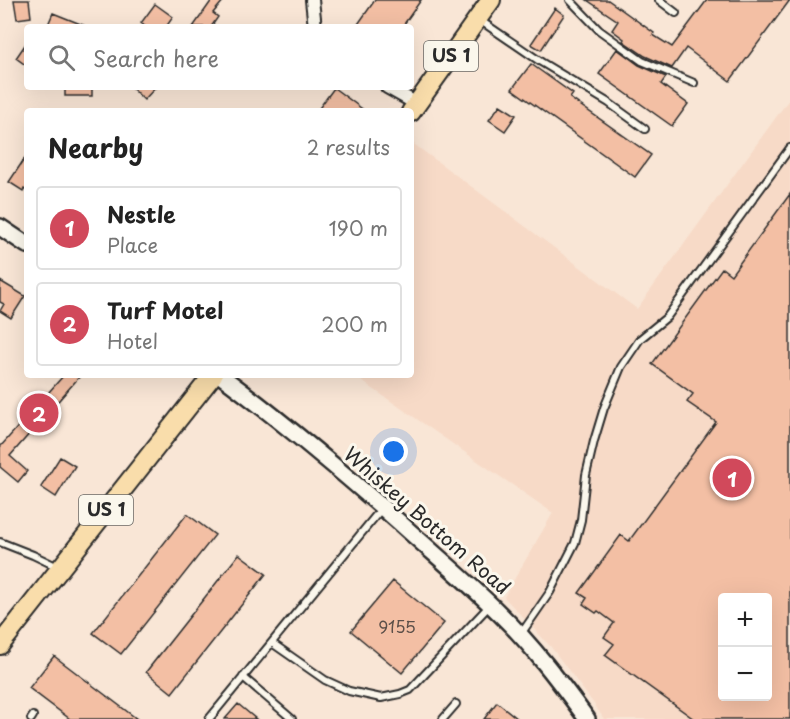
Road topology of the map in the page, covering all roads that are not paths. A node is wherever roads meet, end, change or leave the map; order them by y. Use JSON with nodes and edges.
{"nodes":[{"id":1,"x":312,"y":0,"type":"edge"},
{"id":2,"x":491,"y":0,"type":"edge"},
{"id":3,"x":570,"y":0,"type":"edge"},
{"id":4,"x":659,"y":0,"type":"edge"},
{"id":5,"x":676,"y":13,"type":"dead end"},
{"id":6,"x":478,"y":19,"type":"junction"},
{"id":7,"x":315,"y":24,"type":"edge"},
{"id":8,"x":694,"y":83,"type":"dead end"},
{"id":9,"x":391,"y":90,"type":"edge"},
{"id":10,"x":414,"y":108,"type":"edge"},
{"id":11,"x":645,"y":129,"type":"dead end"},
{"id":12,"x":790,"y":148,"type":"edge"},
{"id":13,"x":0,"y":227,"type":"edge"},
{"id":14,"x":24,"y":243,"type":"edge"},
{"id":15,"x":211,"y":378,"type":"edge"},
{"id":16,"x":224,"y":378,"type":"edge"},
{"id":17,"x":382,"y":507,"type":"junction"},
{"id":18,"x":0,"y":542,"type":"edge"},
{"id":19,"x":60,"y":568,"type":"junction"},
{"id":20,"x":490,"y":605,"type":"junction"},
{"id":21,"x":520,"y":635,"type":"junction"},
{"id":22,"x":272,"y":642,"type":"junction"},
{"id":23,"x":0,"y":645,"type":"edge"},
{"id":24,"x":243,"y":677,"type":"junction"},
{"id":25,"x":456,"y":704,"type":"dead end"},
{"id":26,"x":209,"y":719,"type":"edge"},
{"id":27,"x":292,"y":719,"type":"edge"},
{"id":28,"x":443,"y":719,"type":"edge"},
{"id":29,"x":587,"y":719,"type":"edge"}],
"edges":[{"from":1,"to":7,"type":"street"},
{"from":2,"to":6,"type":"main road","number":"US 1"},
{"from":3,"to":8,"type":"lane"},
{"from":4,"to":5,"type":"lane"},
{"from":6,"to":10,"type":"main road","number":"US 1"},
{"from":6,"to":11,"type":"lane"},
{"from":9,"to":10,"type":"street"},
{"from":12,"to":21,"type":"lane"},
{"from":13,"to":14,"type":"street"},
{"from":15,"to":19,"type":"main road","number":"US 1"},
{"from":16,"to":17,"type":"street","name":"Whiskey Bottom Road"},
{"from":17,"to":20,"type":"street","name":"Whiskey Bottom Road"},
{"from":17,"to":22,"type":"lane"},
{"from":18,"to":19,"type":"lane"},
{"from":19,"to":23,"type":"main road","number":"US 1"},
{"from":20,"to":21,"type":"street","name":"Whiskey Bottom Road"},
{"from":20,"to":22,"type":"lane"},
{"from":21,"to":29,"type":"street","name":"Whiskey Bottom Road"},
{"from":22,"to":24,"type":"lane"},
{"from":24,"to":26,"type":"lane"},
{"from":24,"to":27,"type":"lane"},
{"from":25,"to":28,"type":"lane"}]}
